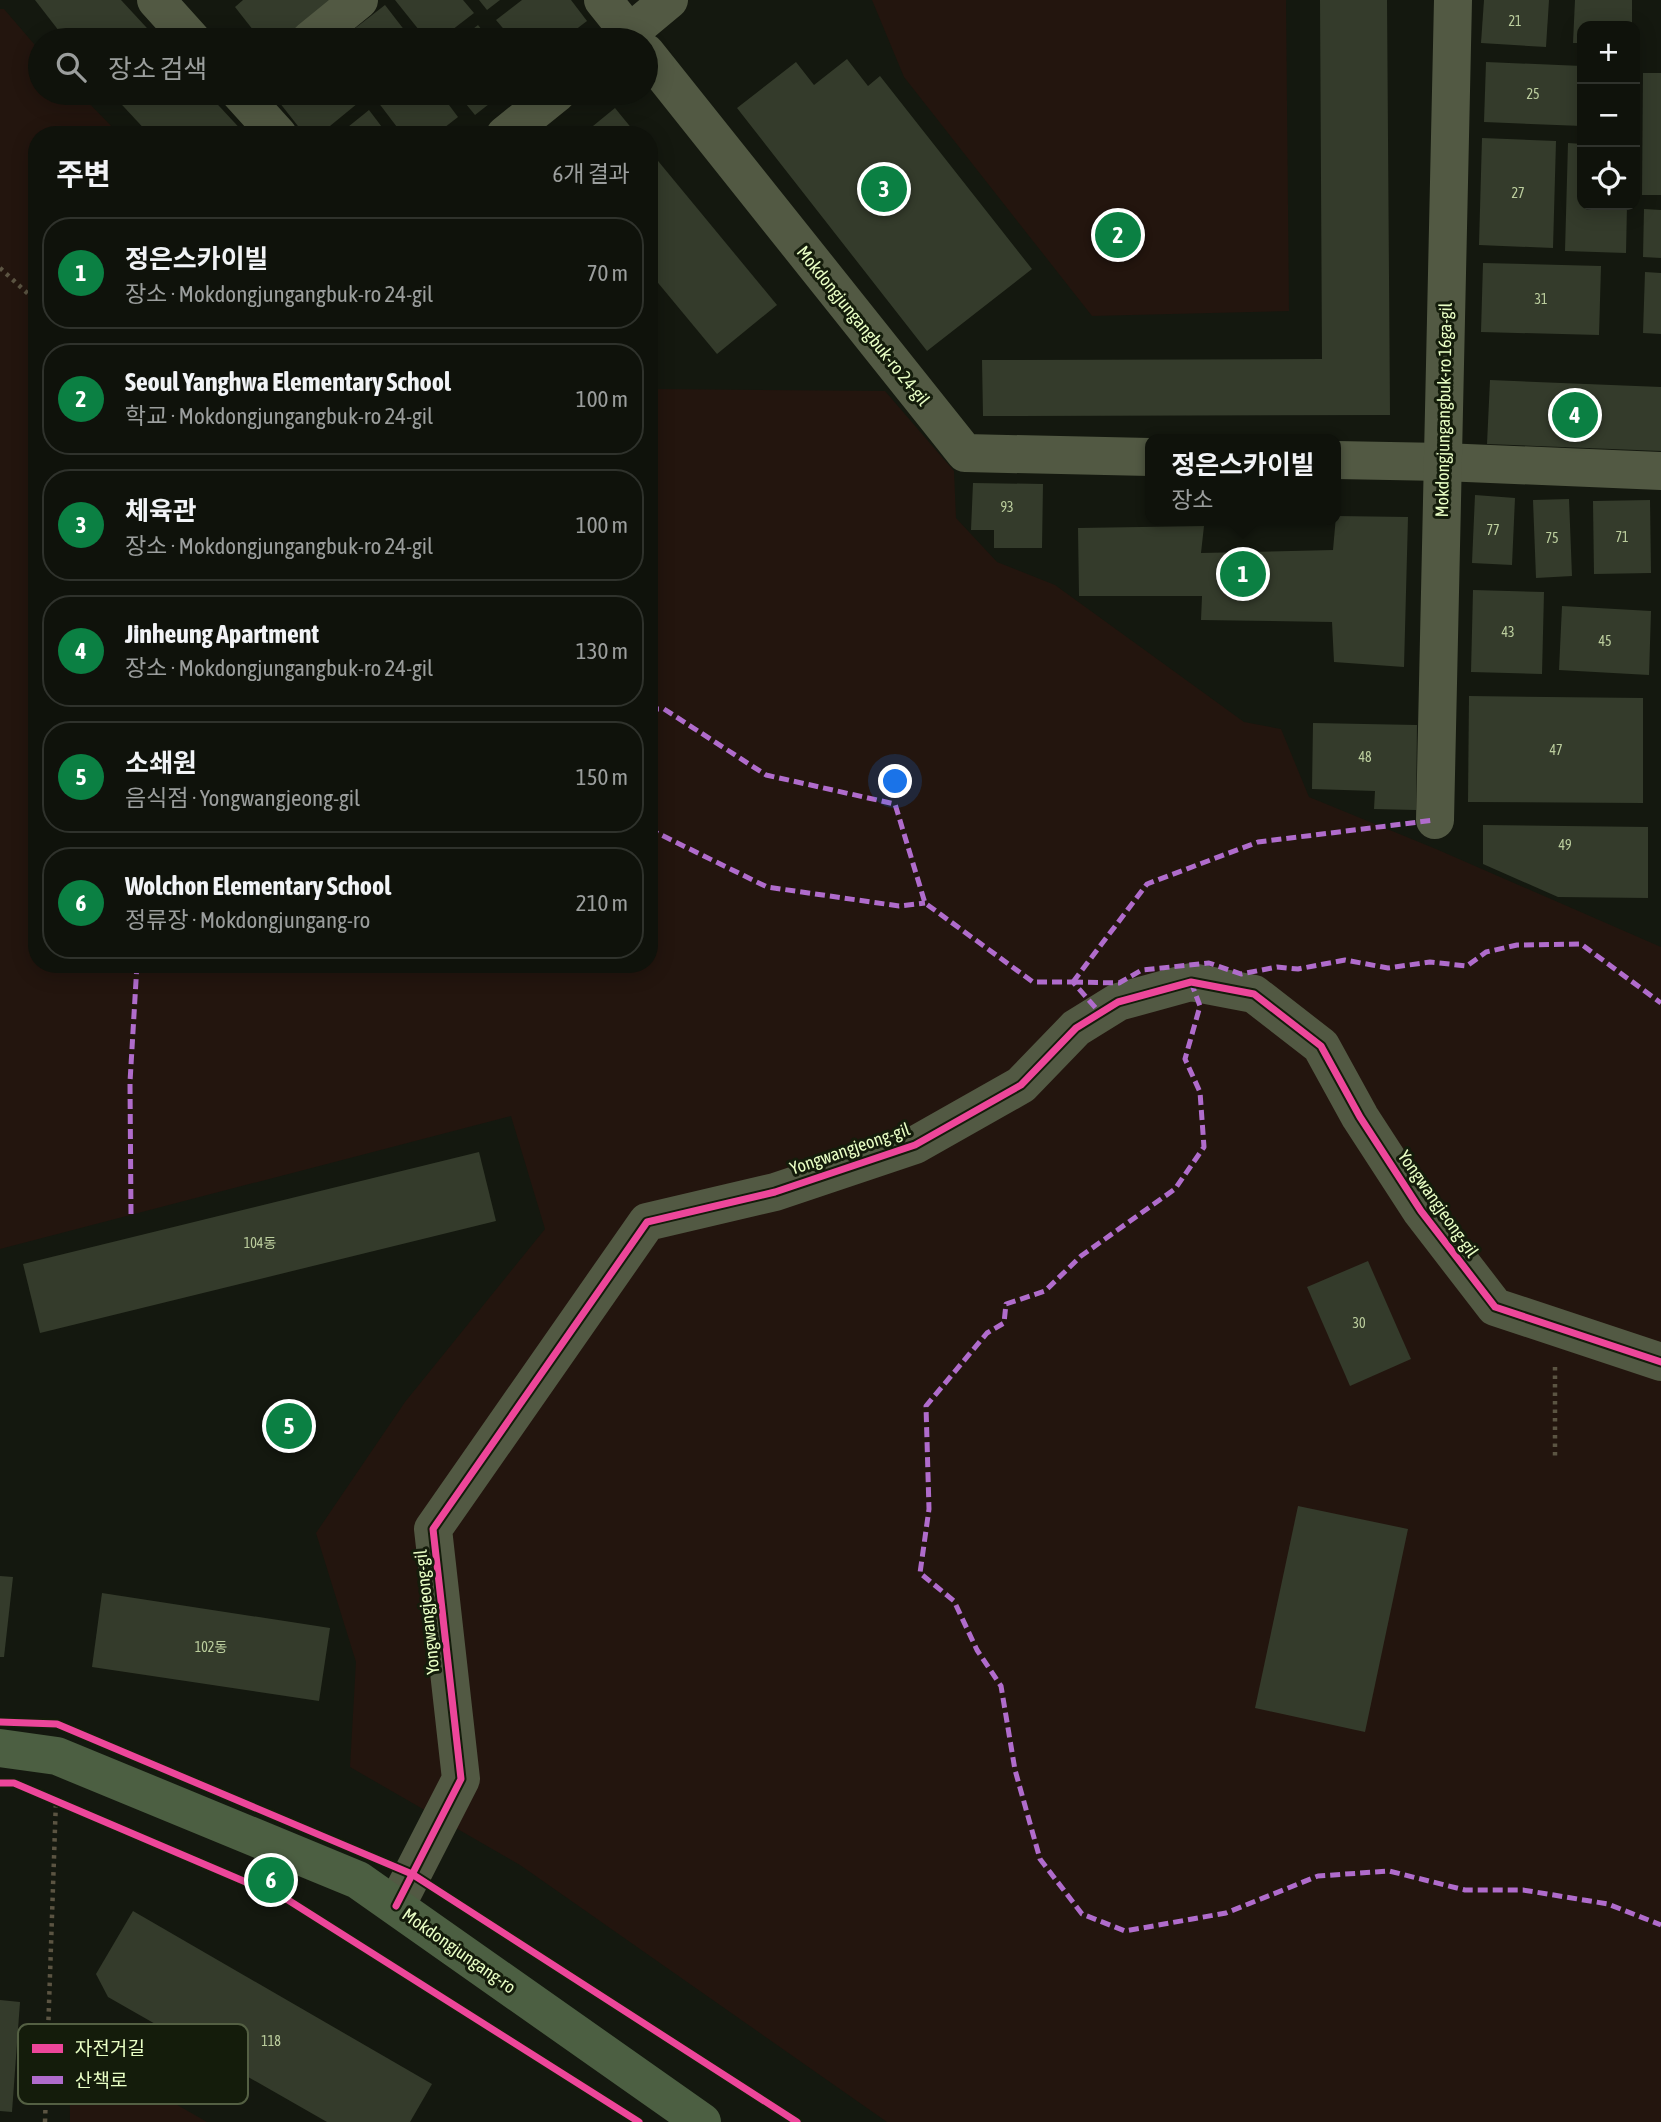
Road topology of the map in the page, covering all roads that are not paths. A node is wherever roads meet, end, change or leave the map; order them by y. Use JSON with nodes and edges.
{"nodes":[{"id":1,"x":156,"y":0,"type":"edge"},
{"id":2,"x":359,"y":0,"type":"edge"},
{"id":3,"x":603,"y":0,"type":"edge"},
{"id":4,"x":669,"y":0,"type":"edge"},
{"id":5,"x":1453,"y":0,"type":"edge"},
{"id":6,"x":181,"y":28,"type":"edge"},
{"id":7,"x":325,"y":28,"type":"edge"},
{"id":8,"x":623,"y":28,"type":"edge"},
{"id":9,"x":645,"y":28,"type":"edge"},
{"id":10,"x":658,"y":73,"type":"edge"},
{"id":11,"x":252,"y":105,"type":"edge"},
{"id":12,"x":541,"y":105,"type":"edge"},
{"id":13,"x":270,"y":126,"type":"edge"},
{"id":14,"x":516,"y":126,"type":"edge"},
{"id":15,"x":1145,"y":457,"type":"edge"},
{"id":16,"x":1341,"y":460,"type":"edge"},
{"id":17,"x":1443,"y":462,"type":"junction"},
{"id":18,"x":1661,"y":471,"type":"edge"},
{"id":19,"x":1435,"y":820,"type":"dead end"},
{"id":20,"x":1661,"y":1362,"type":"edge"},
{"id":21,"x":0,"y":1748,"type":"edge"},
{"id":22,"x":396,"y":1906,"type":"junction"},
{"id":23,"x":702,"y":2122,"type":"edge"}],
"edges":[{"from":1,"to":6,"type":"street"},
{"from":2,"to":7,"type":"street"},
{"from":3,"to":8,"type":"street"},
{"from":4,"to":9,"type":"street"},
{"from":5,"to":17,"type":"street","name":"Mokdongjungangbuk-ro 16ga-gil"},
{"from":10,"to":15,"type":"street","name":"Mokdongjungangbuk-ro 24-gil"},
{"from":11,"to":13,"type":"street"},
{"from":12,"to":14,"type":"street"},
{"from":16,"to":17,"type":"street"},
{"from":17,"to":18,"type":"street"},
{"from":17,"to":19,"type":"street","name":"Mokdongjungangbuk-ro 16ga-gil"},
{"from":20,"to":22,"type":"street","name":"Yongwangjeong-gil"},
{"from":21,"to":22,"type":"main road","name":"Mokdongjungang-ro"},
{"from":22,"to":23,"type":"main road","name":"Mokdongjungang-ro"}]}
